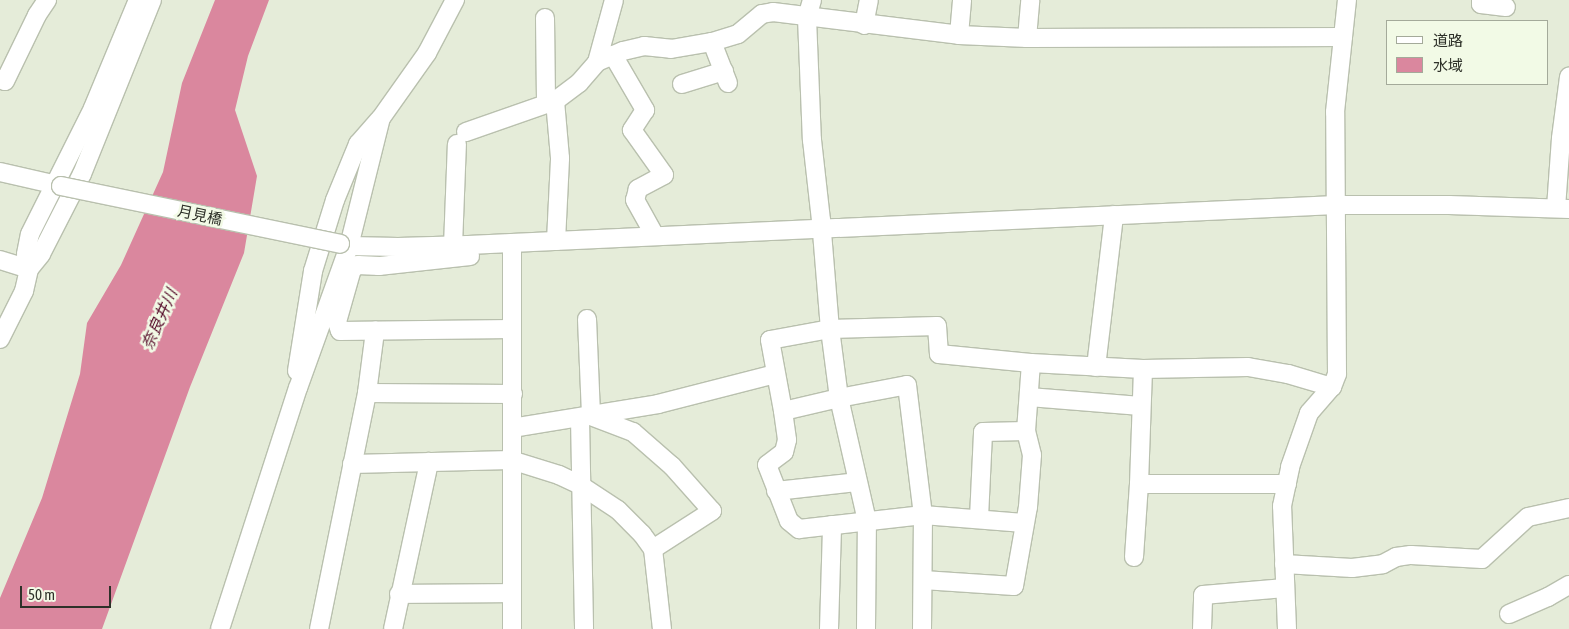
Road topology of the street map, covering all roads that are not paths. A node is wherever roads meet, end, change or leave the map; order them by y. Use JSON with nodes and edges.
{"nodes":[{"id":1,"x":47,"y":0,"type":"edge"},
{"id":2,"x":455,"y":0,"type":"edge"},
{"id":3,"x":614,"y":0,"type":"edge"},
{"id":4,"x":812,"y":0,"type":"edge"},
{"id":5,"x":869,"y":0,"type":"edge"},
{"id":6,"x":962,"y":0,"type":"edge"},
{"id":7,"x":1030,"y":0,"type":"edge"},
{"id":8,"x":1347,"y":0,"type":"edge"},
{"id":9,"x":1482,"y":0,"type":"edge"},
{"id":10,"x":137,"y":1,"type":"edge"},
{"id":11,"x":1506,"y":7,"type":"dead end"},
{"id":12,"x":545,"y":18,"type":"dead end"},
{"id":13,"x":807,"y":18,"type":"junction"},
{"id":14,"x":864,"y":25,"type":"junction"},
{"id":15,"x":959,"y":35,"type":"junction"},
{"id":16,"x":1343,"y":37,"type":"junction"},
{"id":17,"x":1027,"y":38,"type":"junction"},
{"id":18,"x":712,"y":42,"type":"junction"},
{"id":19,"x":613,"y":55,"type":"junction"},
{"id":20,"x":597,"y":62,"type":"junction"},
{"id":21,"x":1569,"y":77,"type":"edge"},
{"id":22,"x":0,"y":79,"type":"edge"},
{"id":23,"x":682,"y":84,"type":"dead end"},
{"id":24,"x":550,"y":102,"type":"junction"},
{"id":25,"x":381,"y":118,"type":"junction"},
{"id":26,"x":1565,"y":136,"type":"edge"},
{"id":27,"x":0,"y":172,"type":"edge"},
{"id":28,"x":57,"y":185,"type":"junction"},
{"id":29,"x":1336,"y":205,"type":"junction"},
{"id":30,"x":1562,"y":209,"type":"edge"},
{"id":31,"x":1114,"y":215,"type":"junction"},
{"id":32,"x":822,"y":229,"type":"junction"},
{"id":33,"x":655,"y":236,"type":"junction"},
{"id":34,"x":556,"y":241,"type":"junction"},
{"id":35,"x":345,"y":245,"type":"junction"},
{"id":36,"x":453,"y":246,"type":"junction"},
{"id":37,"x":512,"y":248,"type":"junction"},
{"id":38,"x":0,"y":260,"type":"edge"},
{"id":39,"x":29,"y":269,"type":"junction"},
{"id":40,"x":587,"y":319,"type":"dead end"},
{"id":41,"x":512,"y":329,"type":"junction"},
{"id":42,"x":830,"y":329,"type":"junction"},
{"id":43,"x":376,"y":331,"type":"junction"},
{"id":44,"x":0,"y":339,"type":"edge"},
{"id":45,"x":1031,"y":363,"type":"junction"},
{"id":46,"x":1096,"y":366,"type":"junction"},
{"id":47,"x":1142,"y":369,"type":"junction"},
{"id":48,"x":776,"y":374,"type":"junction"},
{"id":49,"x":1332,"y":387,"type":"junction"},
{"id":50,"x":298,"y":388,"type":"junction"},
{"id":51,"x":367,"y":393,"type":"junction"},
{"id":52,"x":513,"y":394,"type":"junction"},
{"id":53,"x":1029,"y":397,"type":"junction"},
{"id":54,"x":840,"y":398,"type":"junction"},
{"id":55,"x":1141,"y":406,"type":"junction"},
{"id":56,"x":783,"y":411,"type":"junction"},
{"id":57,"x":585,"y":417,"type":"junction"},
{"id":58,"x":512,"y":428,"type":"junction"},
{"id":59,"x":1026,"y":431,"type":"junction"},
{"id":60,"x":511,"y":460,"type":"junction"},
{"id":61,"x":430,"y":462,"type":"junction"},
{"id":62,"x":352,"y":464,"type":"junction"},
{"id":63,"x":857,"y":482,"type":"junction"},
{"id":64,"x":1139,"y":484,"type":"junction"},
{"id":65,"x":1287,"y":484,"type":"junction"},
{"id":66,"x":580,"y":485,"type":"junction"},
{"id":67,"x":776,"y":491,"type":"junction"},
{"id":68,"x":1569,"y":508,"type":"edge"},
{"id":69,"x":923,"y":515,"type":"junction"},
{"id":70,"x":979,"y":518,"type":"junction"},
{"id":71,"x":867,"y":521,"type":"junction"},
{"id":72,"x":1024,"y":524,"type":"junction"},
{"id":73,"x":832,"y":525,"type":"junction"},
{"id":74,"x":652,"y":549,"type":"junction"},
{"id":75,"x":1134,"y":557,"type":"dead end"},
{"id":76,"x":1284,"y":564,"type":"junction"},
{"id":77,"x":923,"y":580,"type":"junction"},
{"id":78,"x":1569,"y":585,"type":"edge"},
{"id":79,"x":1285,"y":588,"type":"junction"},
{"id":80,"x":512,"y":593,"type":"junction"},
{"id":81,"x":399,"y":594,"type":"junction"},
{"id":82,"x":1509,"y":614,"type":"dead end"},
{"id":83,"x":220,"y":629,"type":"edge"},
{"id":84,"x":319,"y":629,"type":"edge"},
{"id":85,"x":393,"y":629,"type":"edge"},
{"id":86,"x":512,"y":629,"type":"edge"},
{"id":87,"x":584,"y":629,"type":"edge"},
{"id":88,"x":662,"y":629,"type":"edge"},
{"id":89,"x":829,"y":629,"type":"edge"},
{"id":90,"x":866,"y":629,"type":"edge"},
{"id":91,"x":922,"y":629,"type":"edge"},
{"id":92,"x":1202,"y":629,"type":"edge"},
{"id":93,"x":1287,"y":629,"type":"edge"}],
"edges":[{"from":1,"to":22,"type":"street"},
{"from":2,"to":25,"type":"street"},
{"from":3,"to":20,"type":"street"},
{"from":4,"to":13,"type":"street"},
{"from":5,"to":14,"type":"street"},
{"from":6,"to":15,"type":"street"},
{"from":7,"to":17,"type":"street"},
{"from":8,"to":16,"type":"street"},
{"from":9,"to":11,"type":"street"},
{"from":10,"to":28,"type":"street"},
{"from":10,"to":39,"type":"street"},
{"from":12,"to":24,"type":"street"},
{"from":13,"to":14,"type":"street"},
{"from":13,"to":18,"type":"street"},
{"from":13,"to":32,"type":"street"},
{"from":14,"to":15,"type":"street"},
{"from":15,"to":17,"type":"street"},
{"from":16,"to":17,"type":"street"},
{"from":16,"to":29,"type":"street"},
{"from":18,"to":19,"type":"street"},
{"from":18,"to":23,"type":"street"},
{"from":19,"to":20,"type":"street"},
{"from":19,"to":33,"type":"street"},
{"from":20,"to":24,"type":"street"},
{"from":21,"to":26,"type":"street"},
{"from":24,"to":34,"type":"street"},
{"from":24,"to":36,"type":"street"},
{"from":25,"to":35,"type":"street"},
{"from":25,"to":50,"type":"street"},
{"from":26,"to":30,"type":"street"},
{"from":27,"to":28,"type":"street","name":"月見橋"},
{"from":28,"to":35,"type":"street","name":"月見橋","bridge":true},
{"from":28,"to":39,"type":"street"},
{"from":29,"to":30,"type":"street"},
{"from":29,"to":31,"type":"street"},
{"from":29,"to":49,"type":"street"},
{"from":31,"to":32,"type":"street"},
{"from":31,"to":46,"type":"street"},
{"from":32,"to":33,"type":"street"},
{"from":32,"to":42,"type":"street"},
{"from":33,"to":34,"type":"street"},
{"from":34,"to":37,"type":"street"},
{"from":35,"to":36,"type":"street","name":"月見橋"},
{"from":35,"to":50,"type":"street"},
{"from":36,"to":37,"type":"street","name":"月見橋"},
{"from":37,"to":41,"type":"street"},
{"from":37,"to":43,"type":"street"},
{"from":38,"to":39,"type":"street"},
{"from":39,"to":44,"type":"street"},
{"from":40,"to":57,"type":"street"},
{"from":41,"to":43,"type":"street"},
{"from":41,"to":52,"type":"street"},
{"from":42,"to":45,"type":"street"},
{"from":42,"to":48,"type":"street"},
{"from":42,"to":54,"type":"street"},
{"from":43,"to":51,"type":"street"},
{"from":45,"to":46,"type":"street"},
{"from":45,"to":53,"type":"street"},
{"from":46,"to":47,"type":"street"},
{"from":47,"to":49,"type":"street"},
{"from":47,"to":55,"type":"street"},
{"from":48,"to":56,"type":"street"},
{"from":48,"to":57,"type":"street"},
{"from":49,"to":65,"type":"street"},
{"from":50,"to":83,"type":"street"},
{"from":51,"to":52,"type":"street"},
{"from":51,"to":62,"type":"street"},
{"from":52,"to":58,"type":"street"},
{"from":53,"to":55,"type":"street"},
{"from":53,"to":59,"type":"street"},
{"from":54,"to":56,"type":"street"},
{"from":54,"to":63,"type":"street"},
{"from":54,"to":69,"type":"street"},
{"from":55,"to":64,"type":"street"},
{"from":56,"to":67,"type":"street"},
{"from":57,"to":58,"type":"street"},
{"from":57,"to":66,"type":"street"},
{"from":57,"to":74,"type":"street"},
{"from":58,"to":60,"type":"street"},
{"from":59,"to":70,"type":"street"},
{"from":59,"to":72,"type":"street"},
{"from":60,"to":61,"type":"street"},
{"from":60,"to":66,"type":"street"},
{"from":60,"to":80,"type":"street"},
{"from":61,"to":62,"type":"street"},
{"from":61,"to":81,"type":"street"},
{"from":62,"to":84,"type":"street"},
{"from":63,"to":67,"type":"street"},
{"from":63,"to":71,"type":"street"},
{"from":64,"to":65,"type":"street"},
{"from":64,"to":75,"type":"street"},
{"from":65,"to":76,"type":"street"},
{"from":66,"to":74,"type":"street"},
{"from":66,"to":87,"type":"street"},
{"from":67,"to":73,"type":"street"},
{"from":68,"to":76,"type":"street"},
{"from":69,"to":70,"type":"street"},
{"from":69,"to":71,"type":"street"},
{"from":69,"to":77,"type":"street"},
{"from":70,"to":72,"type":"street"},
{"from":71,"to":73,"type":"street"},
{"from":71,"to":90,"type":"street"},
{"from":72,"to":77,"type":"street"},
{"from":73,"to":89,"type":"street"},
{"from":74,"to":88,"type":"street"},
{"from":76,"to":79,"type":"street"},
{"from":77,"to":91,"type":"street"},
{"from":78,"to":82,"type":"street"},
{"from":79,"to":92,"type":"street"},
{"from":79,"to":93,"type":"street"},
{"from":80,"to":81,"type":"street"},
{"from":80,"to":86,"type":"street"},
{"from":81,"to":85,"type":"street"}]}
